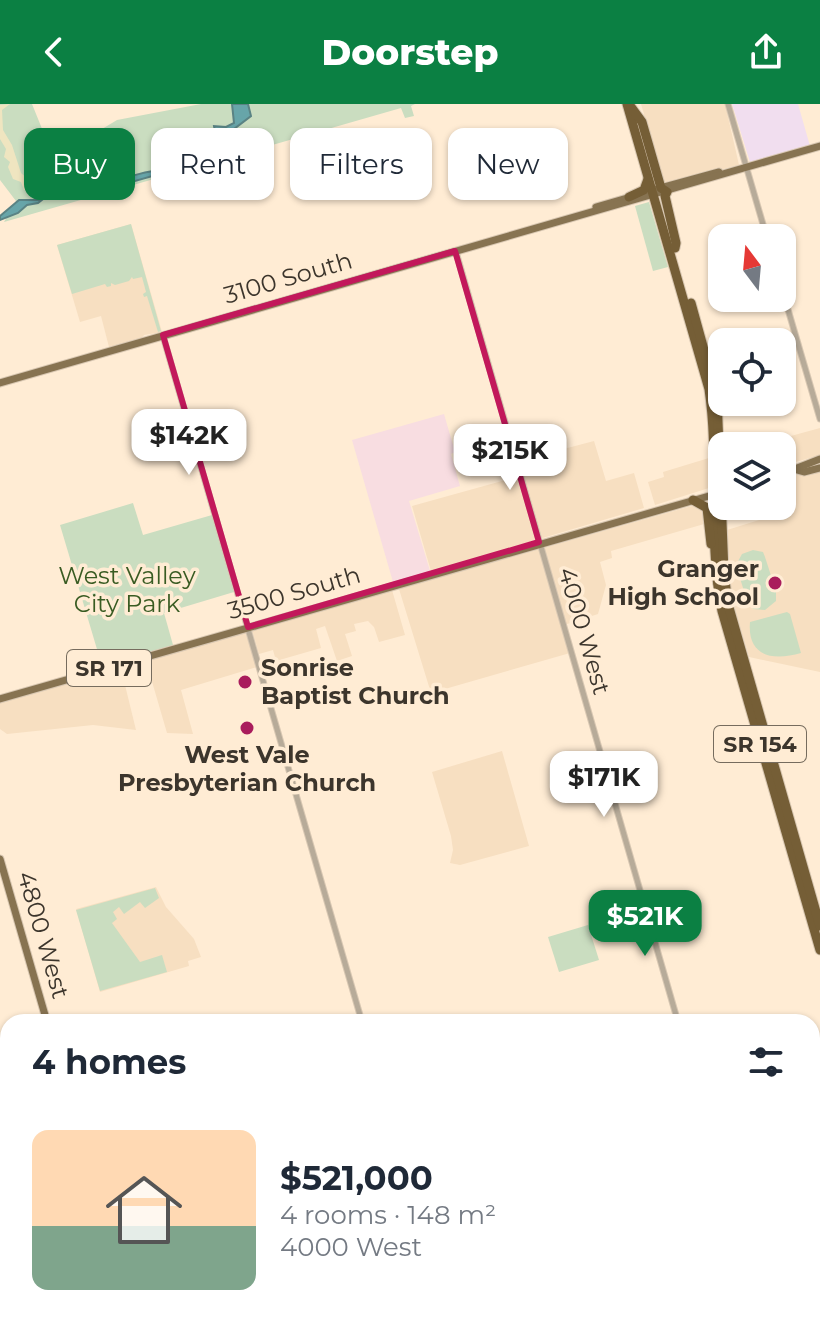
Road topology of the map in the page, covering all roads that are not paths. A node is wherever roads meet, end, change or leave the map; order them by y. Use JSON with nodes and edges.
{"nodes":[{"id":1,"x":728,"y":104,"type":"edge"},
{"id":2,"x":631,"y":106,"type":"edge"},
{"id":3,"x":820,"y":146,"type":"edge"},
{"id":4,"x":747,"y":167,"type":"junction"},
{"id":5,"x":648,"y":176,"type":"junction"},
{"id":6,"x":656,"y":192,"type":"junction"},
{"id":7,"x":629,"y":197,"type":"junction"},
{"id":8,"x":587,"y":212,"type":"junction"},
{"id":9,"x":763,"y":224,"type":"edge"},
{"id":10,"x":455,"y":251,"type":"junction"},
{"id":11,"x":677,"y":273,"type":"junction"},
{"id":12,"x":789,"y":312,"type":"edge"},
{"id":13,"x":696,"y":317,"type":"junction"},
{"id":14,"x":163,"y":335,"type":"junction"},
{"id":15,"x":708,"y":358,"type":"edge"},
{"id":16,"x":708,"y":382,"type":"edge"},
{"id":17,"x":0,"y":383,"type":"edge"},
{"id":18,"x":820,"y":419,"type":"edge"},
{"id":19,"x":820,"y":459,"type":"edge"},
{"id":20,"x":820,"y":468,"type":"edge"},
{"id":21,"x":797,"y":470,"type":"joint"},
{"id":22,"x":708,"y":496,"type":"edge"},
{"id":23,"x":693,"y":500,"type":"junction"},
{"id":24,"x":716,"y":520,"type":"edge"},
{"id":25,"x":718,"y":520,"type":"edge"},
{"id":26,"x":716,"y":536,"type":"junction"},
{"id":27,"x":540,"y":544,"type":"junction"},
{"id":28,"x":724,"y":582,"type":"junction"},
{"id":29,"x":722,"y":611,"type":"junction"},
{"id":30,"x":248,"y":627,"type":"junction"},
{"id":31,"x":0,"y":699,"type":"edge"},
{"id":32,"x":0,"y":859,"type":"edge"},
{"id":33,"x":820,"y":926,"type":"edge"},
{"id":34,"x":820,"y":950,"type":"edge"},
{"id":35,"x":45,"y":1014,"type":"edge"},
{"id":36,"x":360,"y":1014,"type":"edge"},
{"id":37,"x":676,"y":1014,"type":"edge"}],
"edges":[{"from":1,"to":4,"type":"street"},
{"from":2,"to":5,"type":"highway","number":"SR 154"},
{"from":2,"to":6,"type":"highway"},
{"from":3,"to":4,"type":"main road","name":"3100 South"},
{"from":4,"to":6,"type":"main road","name":"3100 South"},
{"from":4,"to":9,"type":"street"},
{"from":5,"to":6,"type":"highway","number":"SR 154"},
{"from":5,"to":7,"type":"highway"},
{"from":6,"to":7,"type":"main road","name":"3100 South"},
{"from":6,"to":8,"type":"main road","name":"3100 South"},
{"from":6,"to":11,"type":"highway","number":"SR 154"},
{"from":6,"to":13,"type":"highway","number":"SR 154"},
{"from":7,"to":8,"type":"main road","name":"3100 South"},
{"from":8,"to":10,"type":"main road","name":"3100 South"},
{"from":10,"to":14,"type":"main road","name":"3100 South"},
{"from":10,"to":27,"type":"street","name":"4000 West"},
{"from":11,"to":13,"type":"highway"},
{"from":11,"to":16,"type":"highway","number":"SR 154"},
{"from":12,"to":18,"type":"street"},
{"from":13,"to":15,"type":"highway","number":"SR 154"},
{"from":14,"to":17,"type":"main road","name":"3100 South"},
{"from":14,"to":30,"type":"street"},
{"from":19,"to":21,"type":"main road"},
{"from":20,"to":21,"type":"main road"},
{"from":22,"to":23,"type":"main road","name":"3500 South","number":"SR 171"},
{"from":23,"to":27,"type":"main road","name":"3500 South","number":"SR 171"},
{"from":23,"to":29,"type":"highway"},
{"from":24,"to":26,"type":"highway","number":"SR 154"},
{"from":25,"to":28,"type":"highway","number":"SR 154"},
{"from":26,"to":28,"type":"highway"},
{"from":26,"to":29,"type":"highway","number":"SR 154"},
{"from":27,"to":30,"type":"main road","name":"3500 South","number":"SR 171"},
{"from":27,"to":37,"type":"street","name":"4000 West"},
{"from":28,"to":33,"type":"highway","number":"SR 154"},
{"from":29,"to":34,"type":"highway","number":"SR 154"},
{"from":30,"to":31,"type":"main road","name":"3500 South","number":"SR 171"},
{"from":30,"to":36,"type":"street"},
{"from":32,"to":35,"type":"main road","name":"4800 West"}]}
